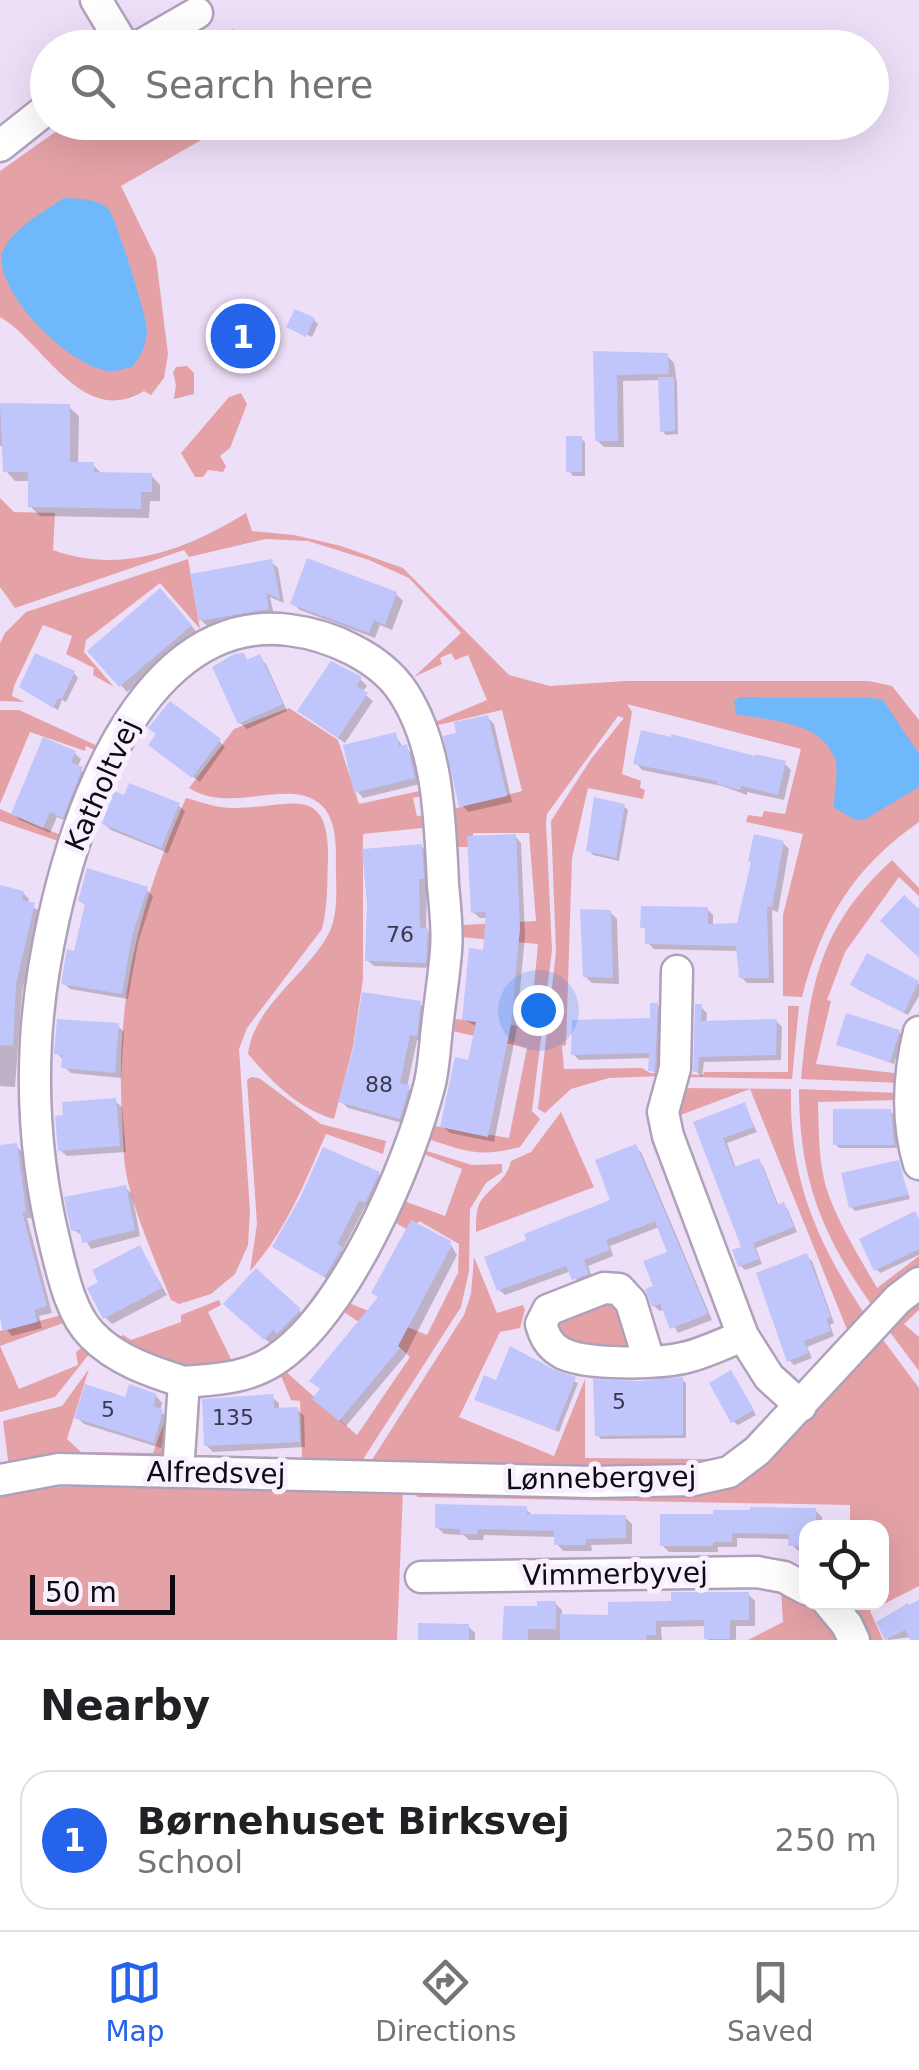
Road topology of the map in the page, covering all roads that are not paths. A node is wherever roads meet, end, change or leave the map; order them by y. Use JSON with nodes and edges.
{"nodes":[{"id":1,"x":96,"y":0,"type":"edge"},
{"id":2,"x":198,"y":13,"type":"dead end"},
{"id":3,"x":114,"y":30,"type":"edge"},
{"id":4,"x":168,"y":30,"type":"edge"},
{"id":5,"x":30,"y":122,"type":"edge"},
{"id":6,"x":0,"y":146,"type":"edge"},
{"id":7,"x":677,"y":970,"type":"dead end"},
{"id":8,"x":919,"y":1032,"type":"edge"},
{"id":9,"x":919,"y":1164,"type":"edge"},
{"id":10,"x":919,"y":1283,"type":"edge"},
{"id":11,"x":743,"y":1336,"type":"junction"},
{"id":12,"x":649,"y":1360,"type":"dead end"},
{"id":13,"x":184,"y":1382,"type":"junction"},
{"id":14,"x":801,"y":1406,"type":"junction"},
{"id":15,"x":178,"y":1472,"type":"junction"},
{"id":16,"x":434,"y":1478,"type":"joint"},
{"id":17,"x":0,"y":1480,"type":"edge"},
{"id":18,"x":421,"y":1576,"type":"dead end"},
{"id":19,"x":799,"y":1585,"type":"edge"},
{"id":20,"x":833,"y":1610,"type":"edge"},
{"id":21,"x":854,"y":1640,"type":"edge"}],
"edges":[{"from":1,"to":3,"type":"street"},
{"from":2,"to":4,"type":"street"},
{"from":5,"to":6,"type":"street"},
{"from":7,"to":11,"type":"street"},
{"from":8,"to":9,"type":"street"},
{"from":10,"to":14,"type":"street","name":"Lønnebergvej"},
{"from":11,"to":12,"type":"street"},
{"from":11,"to":14,"type":"street"},
{"from":13,"to":13,"type":"street","name":"Katholtvej"},
{"from":13,"to":15,"type":"street"},
{"from":14,"to":16,"type":"street","name":"Lønnebergvej"},
{"from":15,"to":16,"type":"street","name":"Alfredsvej"},
{"from":15,"to":17,"type":"street","name":"Alfredsvej"},
{"from":18,"to":19,"type":"street","name":"Vimmerbyvej"},
{"from":20,"to":21,"type":"street"}]}
